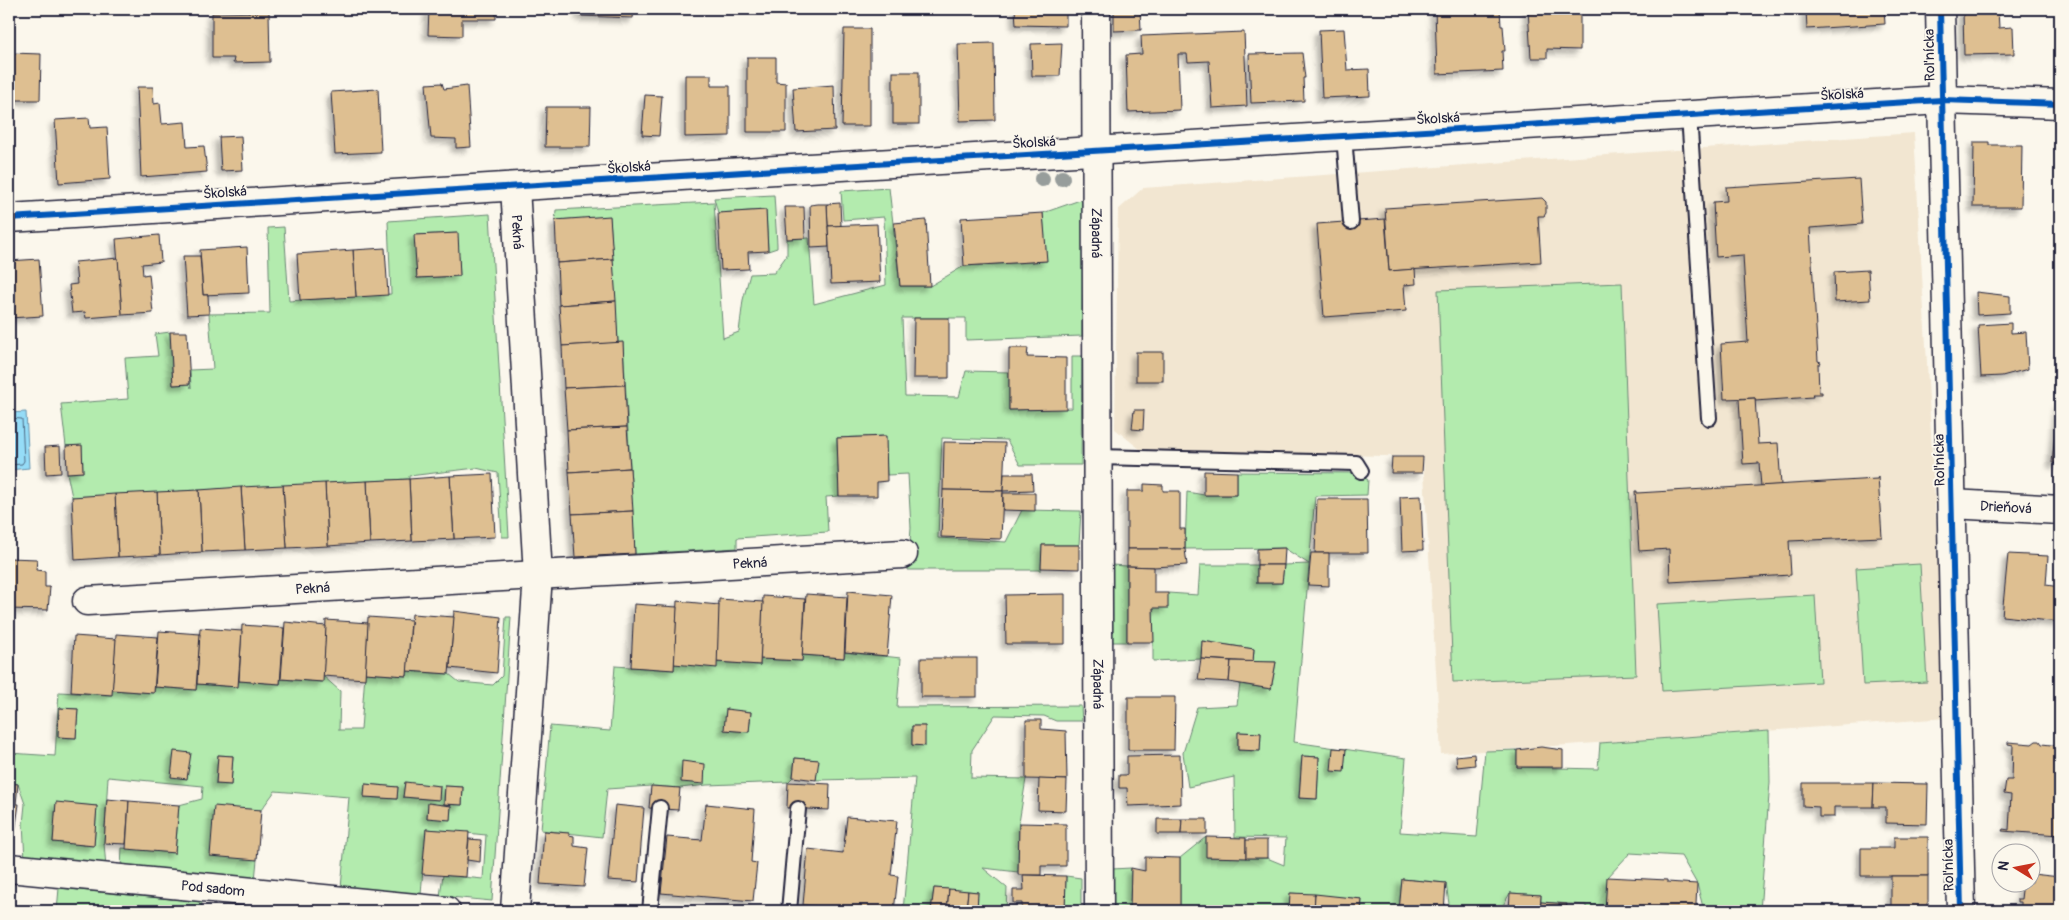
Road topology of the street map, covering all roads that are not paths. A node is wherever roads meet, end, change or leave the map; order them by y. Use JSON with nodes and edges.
{"nodes":[{"id":1,"x":1096,"y":9,"type":"edge"},
{"id":2,"x":1940,"y":9,"type":"edge"},
{"id":3,"x":1942,"y":100,"type":"junction"},
{"id":4,"x":2060,"y":104,"type":"edge"},
{"id":5,"x":1689,"y":115,"type":"junction"},
{"id":6,"x":1344,"y":136,"type":"junction"},
{"id":7,"x":1096,"y":151,"type":"junction"},
{"id":8,"x":515,"y":187,"type":"junction"},
{"id":9,"x":9,"y":218,"type":"edge"},
{"id":10,"x":1351,"y":222,"type":"dead end"},
{"id":11,"x":1709,"y":418,"type":"dead end"},
{"id":12,"x":1097,"y":457,"type":"junction"},
{"id":13,"x":1361,"y":471,"type":"dead end"},
{"id":14,"x":1952,"y":504,"type":"junction"},
{"id":15,"x":2060,"y":510,"type":"edge"},
{"id":16,"x":902,"y":554,"type":"dead end"},
{"id":17,"x":538,"y":575,"type":"junction"},
{"id":18,"x":87,"y":601,"type":"dead end"},
{"id":19,"x":660,"y":808,"type":"dead end"},
{"id":20,"x":798,"y":809,"type":"dead end"},
{"id":21,"x":9,"y":868,"type":"edge"},
{"id":22,"x":324,"y":905,"type":"edge"},
{"id":23,"x":446,"y":911,"type":"edge"},
{"id":24,"x":515,"y":911,"type":"edge"},
{"id":25,"x":650,"y":911,"type":"edge"},
{"id":26,"x":790,"y":911,"type":"edge"},
{"id":27,"x":1099,"y":911,"type":"edge"},
{"id":28,"x":1961,"y":911,"type":"edge"}],
"edges":[{"from":1,"to":7,"type":"street","name":"Západná"},
{"from":2,"to":3,"type":"street","name":"Roľnícka"},
{"from":3,"to":4,"type":"street","name":"Školská"},
{"from":3,"to":5,"type":"street","name":"Školská"},
{"from":3,"to":14,"type":"street","name":"Roľnícka"},
{"from":5,"to":6,"type":"street","name":"Školská"},
{"from":5,"to":11,"type":"lane"},
{"from":6,"to":7,"type":"street","name":"Školská"},
{"from":6,"to":10,"type":"lane"},
{"from":7,"to":8,"type":"street","name":"Školská"},
{"from":7,"to":12,"type":"street","name":"Západná"},
{"from":8,"to":9,"type":"street","name":"Školská"},
{"from":8,"to":17,"type":"street","name":"Pekná"},
{"from":12,"to":13,"type":"lane"},
{"from":12,"to":27,"type":"street","name":"Západná"},
{"from":14,"to":15,"type":"street","name":"Drieňová"},
{"from":14,"to":28,"type":"street","name":"Roľnícka"},
{"from":16,"to":17,"type":"street","name":"Pekná"},
{"from":17,"to":18,"type":"street","name":"Pekná"},
{"from":17,"to":24,"type":"street","name":"Pekná"},
{"from":19,"to":25,"type":"lane"},
{"from":20,"to":26,"type":"lane"},
{"from":21,"to":22,"type":"street","name":"Pod sadom"},
{"from":22,"to":23,"type":"street","name":"Pod sadom"}]}
